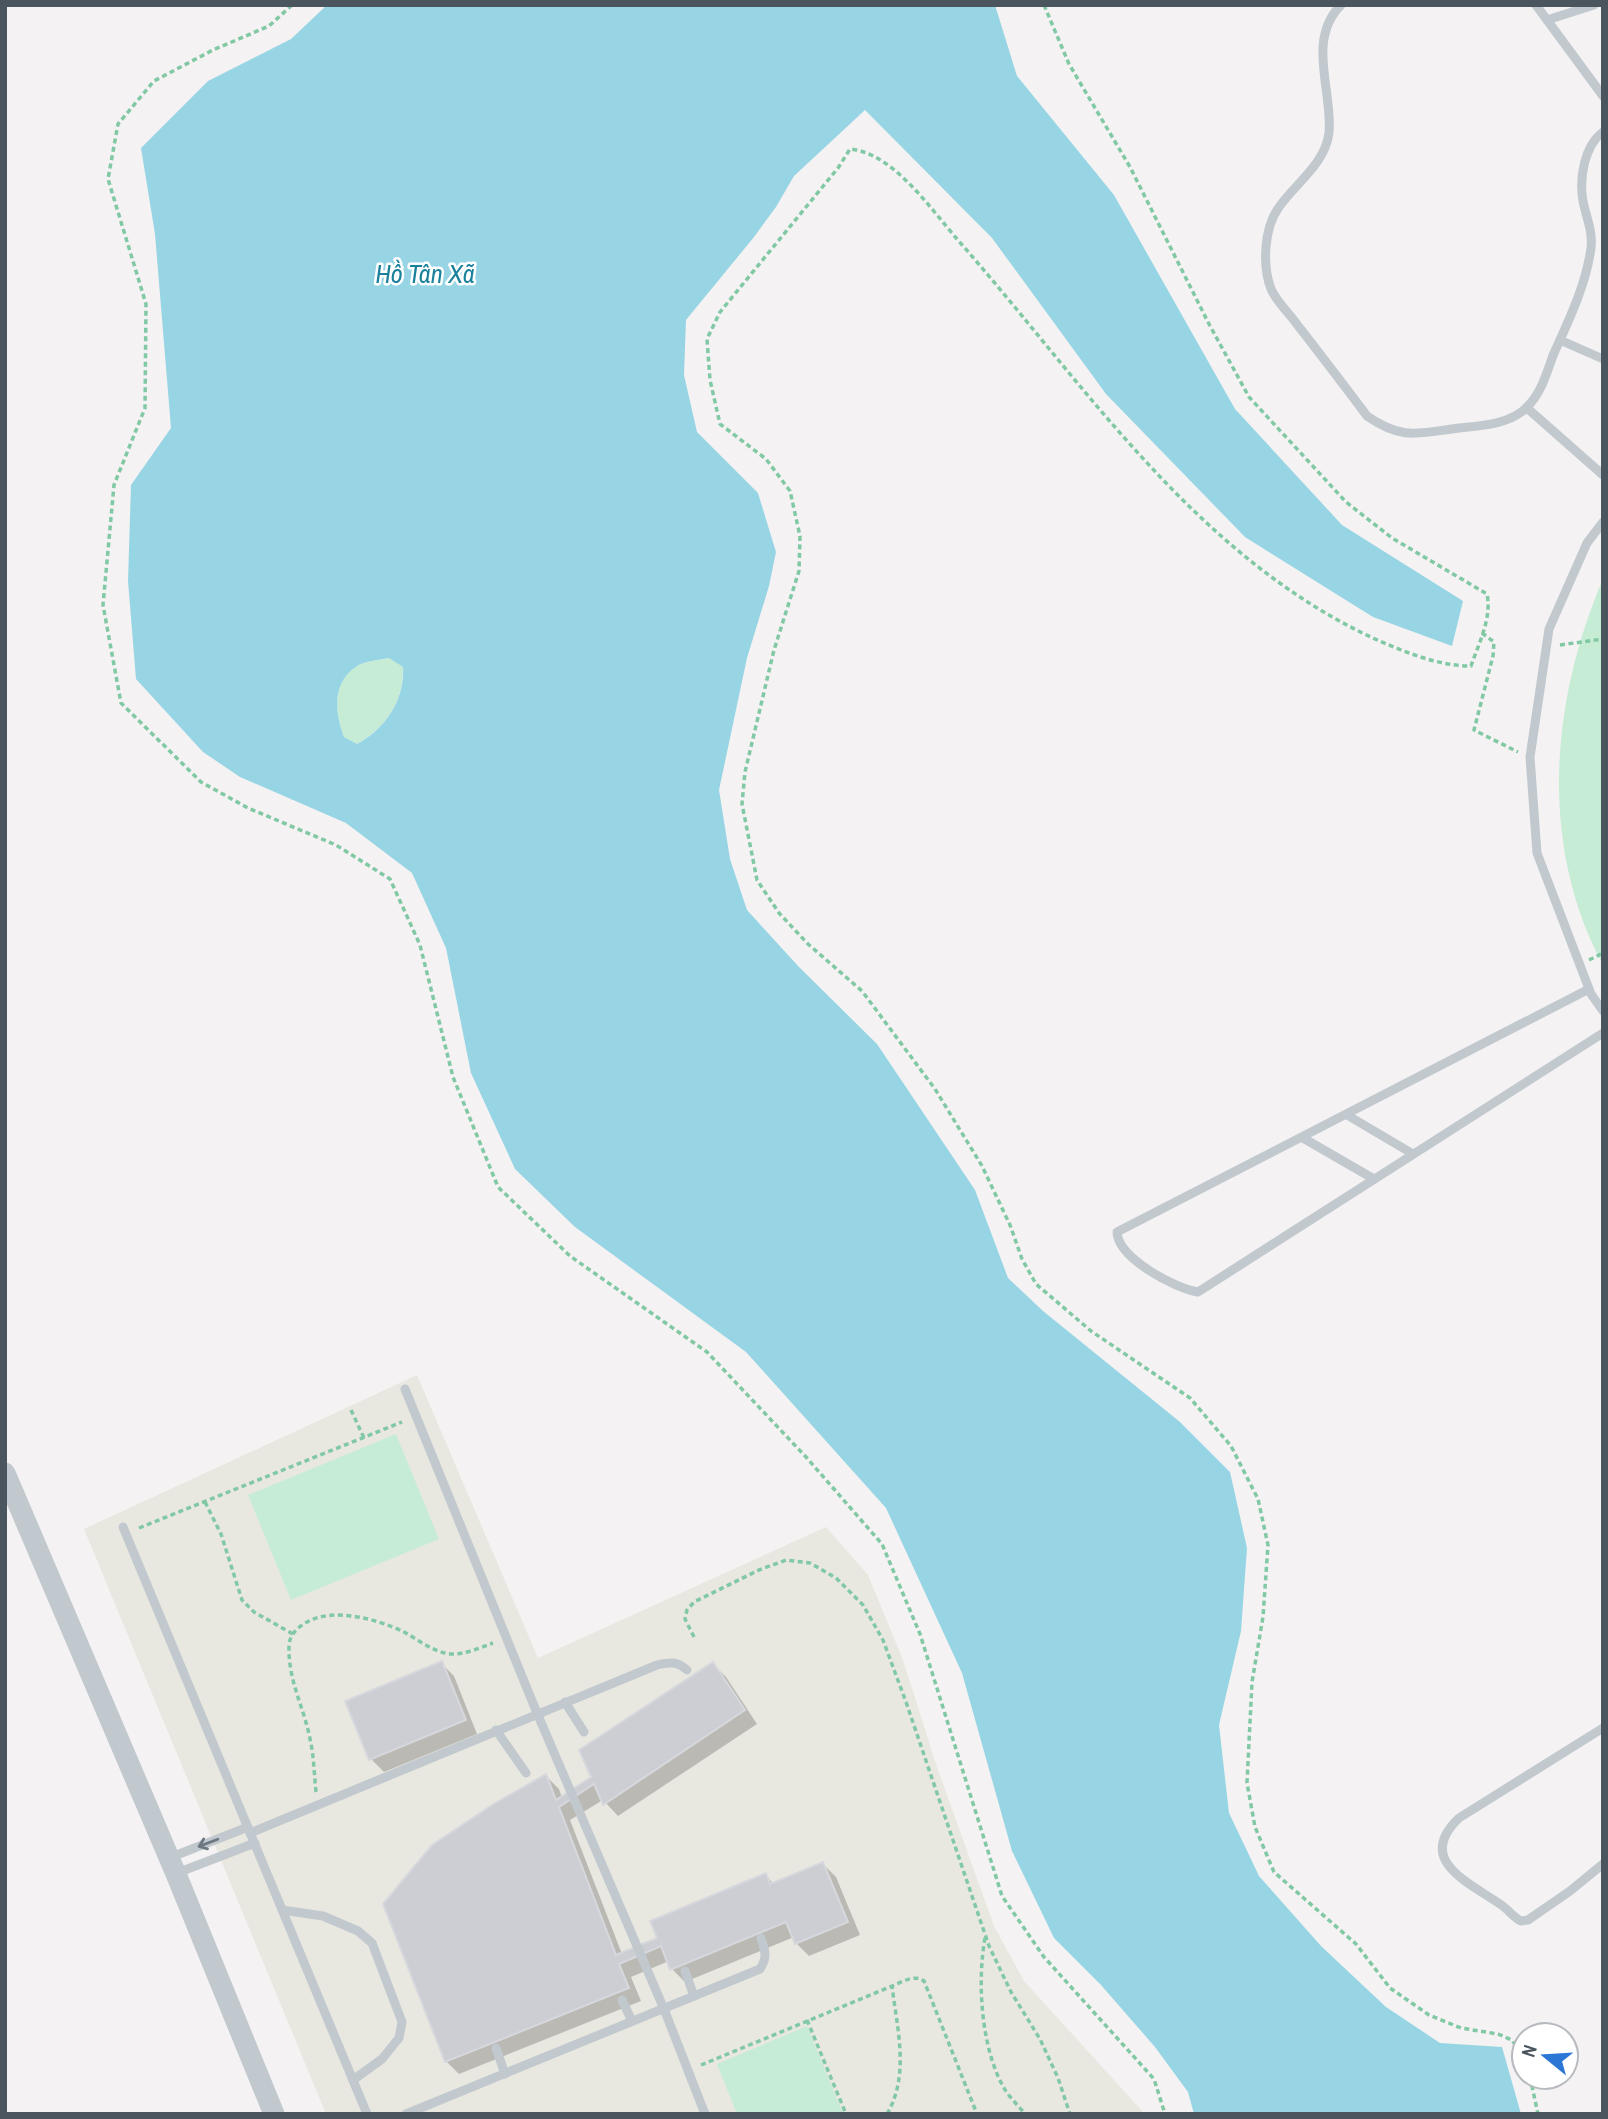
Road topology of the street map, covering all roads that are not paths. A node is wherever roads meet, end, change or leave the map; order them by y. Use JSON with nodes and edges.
{"nodes":[{"id":1,"x":1340,"y":5,"type":"edge"},
{"id":2,"x":1536,"y":5,"type":"edge"},
{"id":3,"x":1594,"y":5,"type":"edge"},
{"id":4,"x":1546,"y":20,"type":"junction"},
{"id":5,"x":1603,"y":96,"type":"edge"},
{"id":6,"x":1603,"y":132,"type":"edge"},
{"id":7,"x":1560,"y":340,"type":"junction"},
{"id":8,"x":1603,"y":359,"type":"edge"},
{"id":9,"x":1527,"y":408,"type":"junction"},
{"id":10,"x":1603,"y":475,"type":"edge"},
{"id":11,"x":1603,"y":522,"type":"edge"},
{"id":12,"x":1589,"y":989,"type":"junction"},
{"id":13,"x":1603,"y":1011,"type":"edge"},
{"id":14,"x":1603,"y":1033,"type":"edge"},
{"id":15,"x":1347,"y":1115,"type":"junction"},
{"id":16,"x":1303,"y":1138,"type":"junction"},
{"id":17,"x":1413,"y":1154,"type":"junction"},
{"id":18,"x":1374,"y":1179,"type":"junction"},
{"id":19,"x":405,"y":1389,"type":"dead end"},
{"id":20,"x":5,"y":1473,"type":"edge"},
{"id":21,"x":123,"y":1527,"type":"dead end"},
{"id":22,"x":687,"y":1670,"type":"dead end"},
{"id":23,"x":565,"y":1702,"type":"junction"},
{"id":24,"x":537,"y":1713,"type":"junction"},
{"id":25,"x":1603,"y":1728,"type":"edge"},
{"id":26,"x":496,"y":1730,"type":"junction"},
{"id":27,"x":584,"y":1732,"type":"dead end"},
{"id":28,"x":526,"y":1773,"type":"dead end"},
{"id":29,"x":249,"y":1830,"type":"junction"},
{"id":30,"x":255,"y":1843,"type":"junction"},
{"id":31,"x":1603,"y":1864,"type":"edge"},
{"id":32,"x":172,"y":1866,"type":"junction"},
{"id":33,"x":282,"y":1910,"type":"junction"},
{"id":34,"x":761,"y":1938,"type":"dead end"},
{"id":35,"x":685,"y":1971,"type":"dead end"},
{"id":36,"x":694,"y":1996,"type":"junction"},
{"id":37,"x":622,"y":2000,"type":"dead end"},
{"id":38,"x":664,"y":2008,"type":"junction"},
{"id":39,"x":632,"y":2021,"type":"junction"},
{"id":40,"x":496,"y":2048,"type":"dead end"},
{"id":41,"x":505,"y":2074,"type":"junction"},
{"id":42,"x":353,"y":2080,"type":"junction"},
{"id":43,"x":274,"y":2114,"type":"edge"},
{"id":44,"x":367,"y":2114,"type":"edge"},
{"id":45,"x":406,"y":2114,"type":"edge"},
{"id":46,"x":705,"y":2114,"type":"edge"}],
"edges":[{"from":1,"to":9,"type":"lane"},
{"from":2,"to":4,"type":"lane"},
{"from":3,"to":4,"type":"lane"},
{"from":4,"to":5,"type":"lane"},
{"from":6,"to":7,"type":"lane"},
{"from":7,"to":8,"type":"lane"},
{"from":7,"to":9,"type":"lane"},
{"from":9,"to":10,"type":"lane"},
{"from":11,"to":12,"type":"lane"},
{"from":12,"to":13,"type":"lane"},
{"from":12,"to":15,"type":"lane"},
{"from":14,"to":17,"type":"lane"},
{"from":15,"to":16,"type":"lane"},
{"from":15,"to":17,"type":"lane"},
{"from":16,"to":18,"type":"lane"},
{"from":16,"to":18,"type":"lane"},
{"from":17,"to":18,"type":"lane"},
{"from":19,"to":24,"type":"lane"},
{"from":20,"to":32,"type":"street"},
{"from":21,"to":29,"type":"lane"},
{"from":22,"to":23,"type":"lane"},
{"from":23,"to":24,"type":"lane"},
{"from":23,"to":27,"type":"lane"},
{"from":24,"to":26,"type":"lane"},
{"from":24,"to":38,"type":"lane"},
{"from":25,"to":31,"type":"lane"},
{"from":26,"to":28,"type":"lane"},
{"from":26,"to":29,"type":"lane"},
{"from":29,"to":30,"type":"lane"},
{"from":29,"to":32,"type":"lane","one_way":true},
{"from":30,"to":32,"type":"lane"},
{"from":30,"to":33,"type":"lane"},
{"from":32,"to":43,"type":"street"},
{"from":33,"to":42,"type":"lane"},
{"from":33,"to":42,"type":"lane"},
{"from":34,"to":36,"type":"lane"},
{"from":35,"to":36,"type":"lane"},
{"from":36,"to":38,"type":"lane"},
{"from":37,"to":39,"type":"lane"},
{"from":38,"to":39,"type":"lane"},
{"from":38,"to":46,"type":"lane"},
{"from":39,"to":41,"type":"lane"},
{"from":40,"to":41,"type":"lane"},
{"from":41,"to":45,"type":"lane"},
{"from":42,"to":44,"type":"lane"}]}
